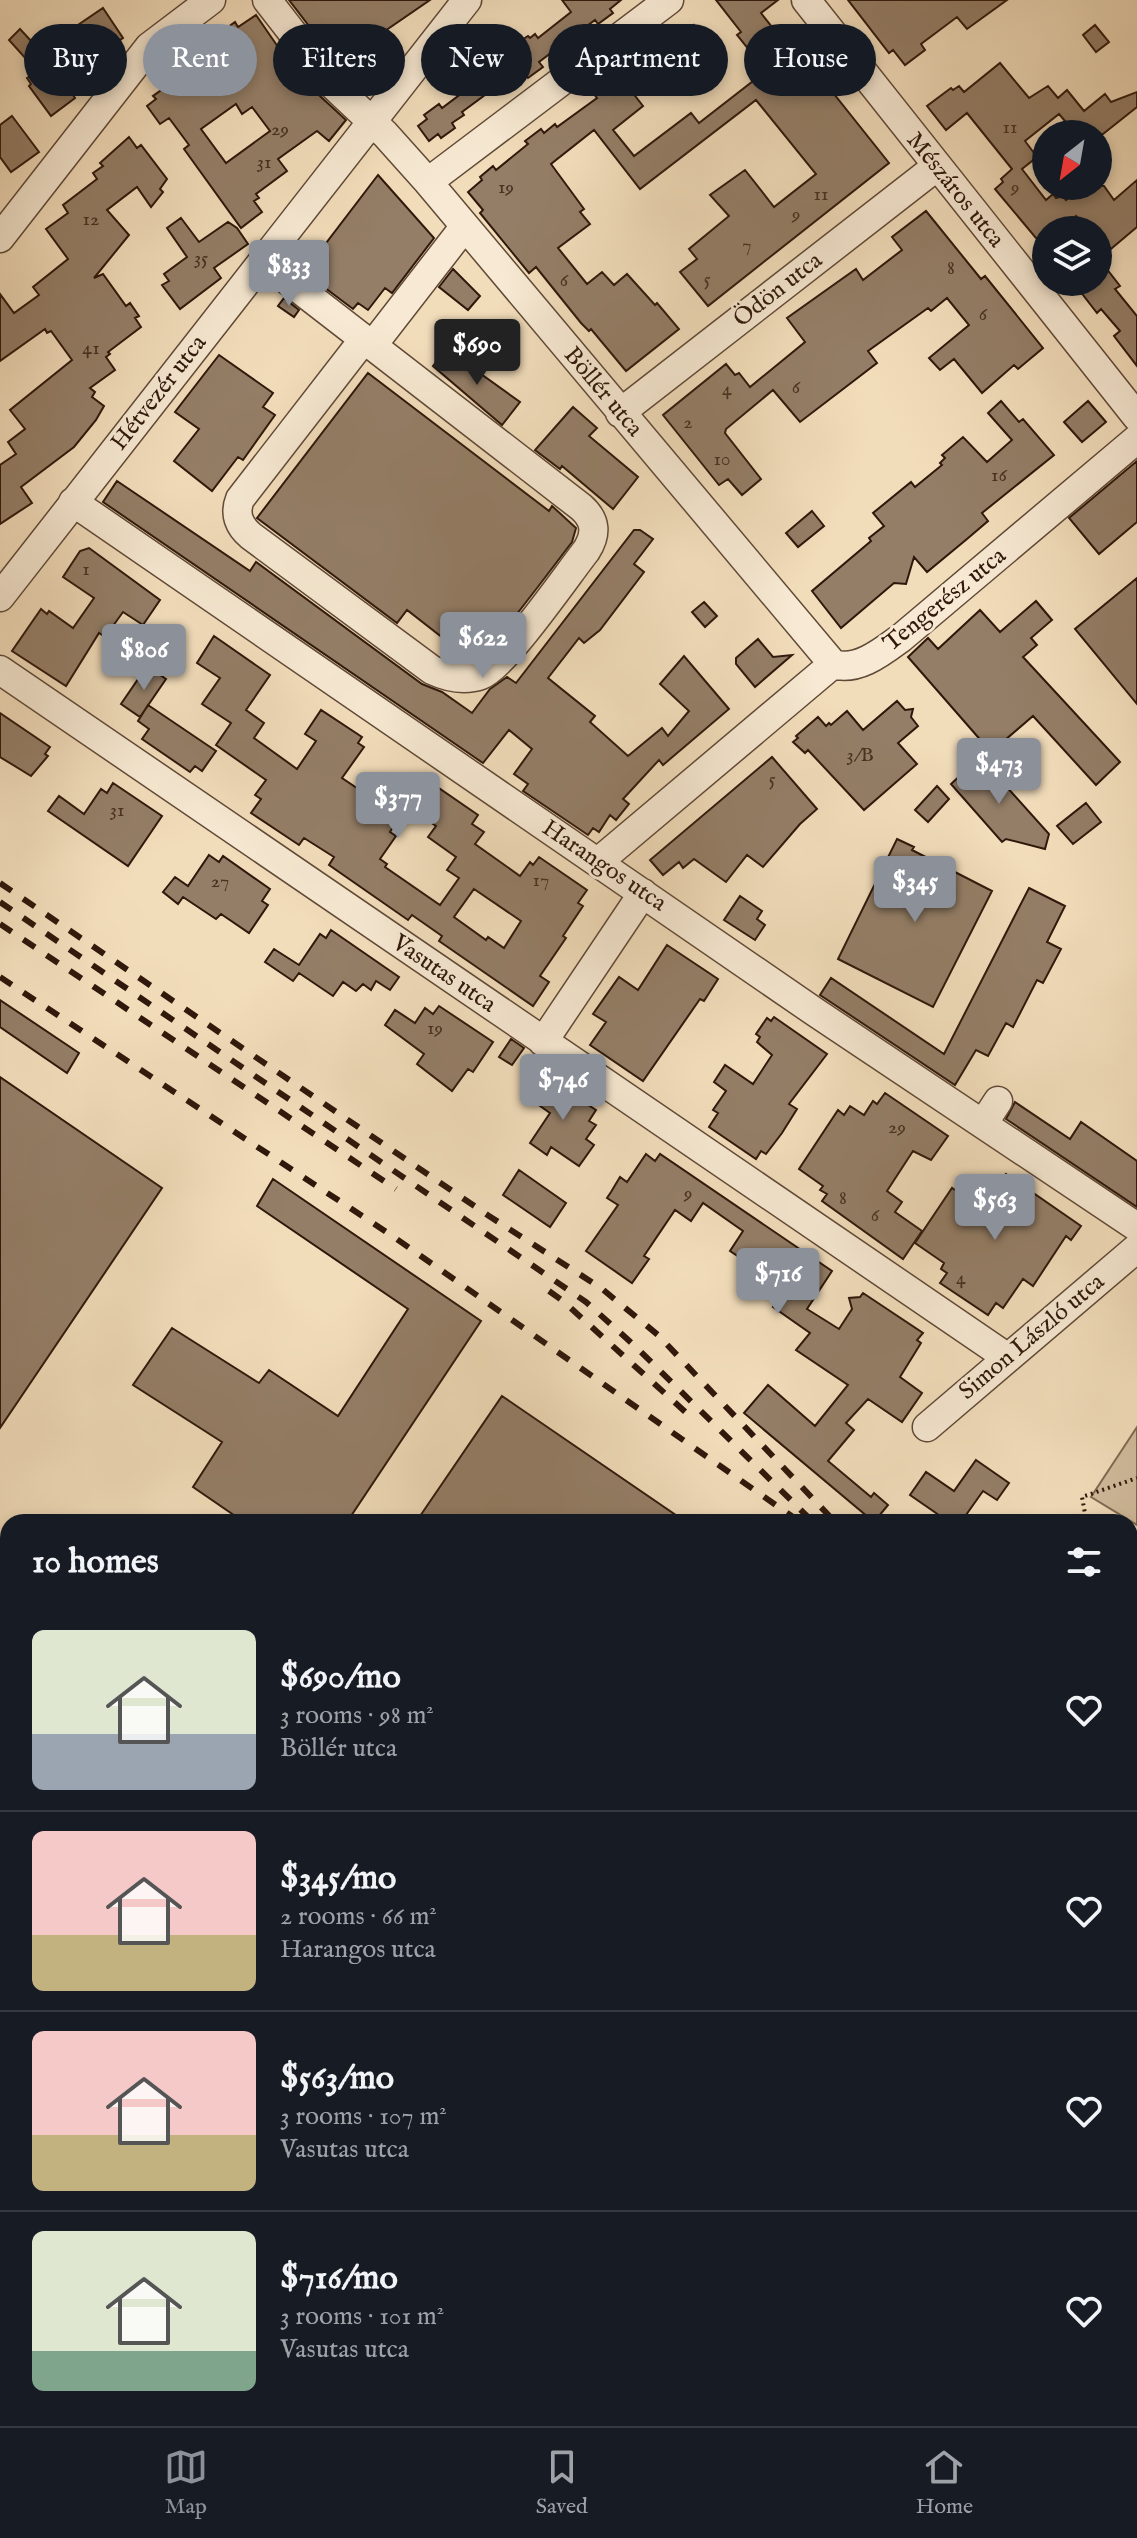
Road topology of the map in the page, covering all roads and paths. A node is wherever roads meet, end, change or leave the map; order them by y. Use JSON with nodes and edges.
{"nodes":[{"id":1,"x":211,"y":0,"type":"edge"},
{"id":2,"x":267,"y":0,"type":"edge"},
{"id":3,"x":467,"y":0,"type":"edge"},
{"id":4,"x":669,"y":0,"type":"edge"},
{"id":5,"x":806,"y":0,"type":"edge"},
{"id":6,"x":372,"y":122,"type":"junction"},
{"id":7,"x":936,"y":167,"type":"junction"},
{"id":8,"x":428,"y":182,"type":"junction"},
{"id":9,"x":3,"y":225,"type":"edge"},
{"id":10,"x":465,"y":226,"type":"junction"},
{"id":11,"x":263,"y":261,"type":"junction"},
{"id":12,"x":368,"y":342,"type":"junction"},
{"id":13,"x":620,"y":413,"type":"junction"},
{"id":14,"x":1137,"y":417,"type":"edge"},
{"id":15,"x":1137,"y":439,"type":"edge"},
{"id":16,"x":73,"y":502,"type":"junction"},
{"id":17,"x":0,"y":597,"type":"edge"},
{"id":18,"x":833,"y":664,"type":"junction"},
{"id":19,"x":0,"y":670,"type":"edge"},
{"id":20,"x":598,"y":862,"type":"junction"},
{"id":21,"x":643,"y":893,"type":"junction"},
{"id":22,"x":543,"y":1042,"type":"junction"},
{"id":23,"x":1137,"y":1227,"type":"edge"},
{"id":24,"x":1137,"y":1248,"type":"edge"},
{"id":25,"x":1008,"y":1358,"type":"junction"},
{"id":26,"x":927,"y":1427,"type":"dead end"},
{"id":27,"x":1137,"y":1478,"type":"edge"},
{"id":28,"x":1085,"y":1514,"type":"edge"}],
"edges":[{"from":1,"to":9,"type":"street"},
{"from":2,"to":6,"type":"street","name":"Böllér utca"},
{"from":3,"to":6,"type":"street","name":"Hétvezér utca"},
{"from":4,"to":8,"type":"street"},
{"from":5,"to":7,"type":"street","name":"Mészáros utca"},
{"from":6,"to":8,"type":"street","name":"Böllér utca"},
{"from":6,"to":11,"type":"street","name":"Hétvezér utca"},
{"from":7,"to":13,"type":"street","name":"Ödön utca"},
{"from":7,"to":14,"type":"street","name":"Mészáros utca"},
{"from":8,"to":10,"type":"street","name":"Böllér utca"},
{"from":10,"to":12,"type":"street"},
{"from":10,"to":13,"type":"street","name":"Böllér utca"},
{"from":11,"to":12,"type":"street"},
{"from":11,"to":16,"type":"street","name":"Hétvezér utca"},
{"from":12,"to":12,"type":"street"},
{"from":13,"to":18,"type":"street","name":"Böllér utca"},
{"from":15,"to":18,"type":"street","name":"Tengerész utca"},
{"from":16,"to":17,"type":"street","name":"Hétvezér utca"},
{"from":16,"to":20,"type":"street","name":"Harangos utca"},
{"from":18,"to":20,"type":"street","name":"Tengerész utca"},
{"from":19,"to":22,"type":"street","name":"Vasutas utca"},
{"from":20,"to":21,"type":"street","name":"Harangos utca"},
{"from":21,"to":22,"type":"street"},
{"from":21,"to":23,"type":"street","name":"Harangos utca"},
{"from":22,"to":25,"type":"street","name":"Vasutas utca"},
{"from":24,"to":25,"type":"street","name":"Simon László utca"},
{"from":25,"to":26,"type":"street","name":"Simon László utca"},
{"from":27,"to":28,"type":"path"}]}
